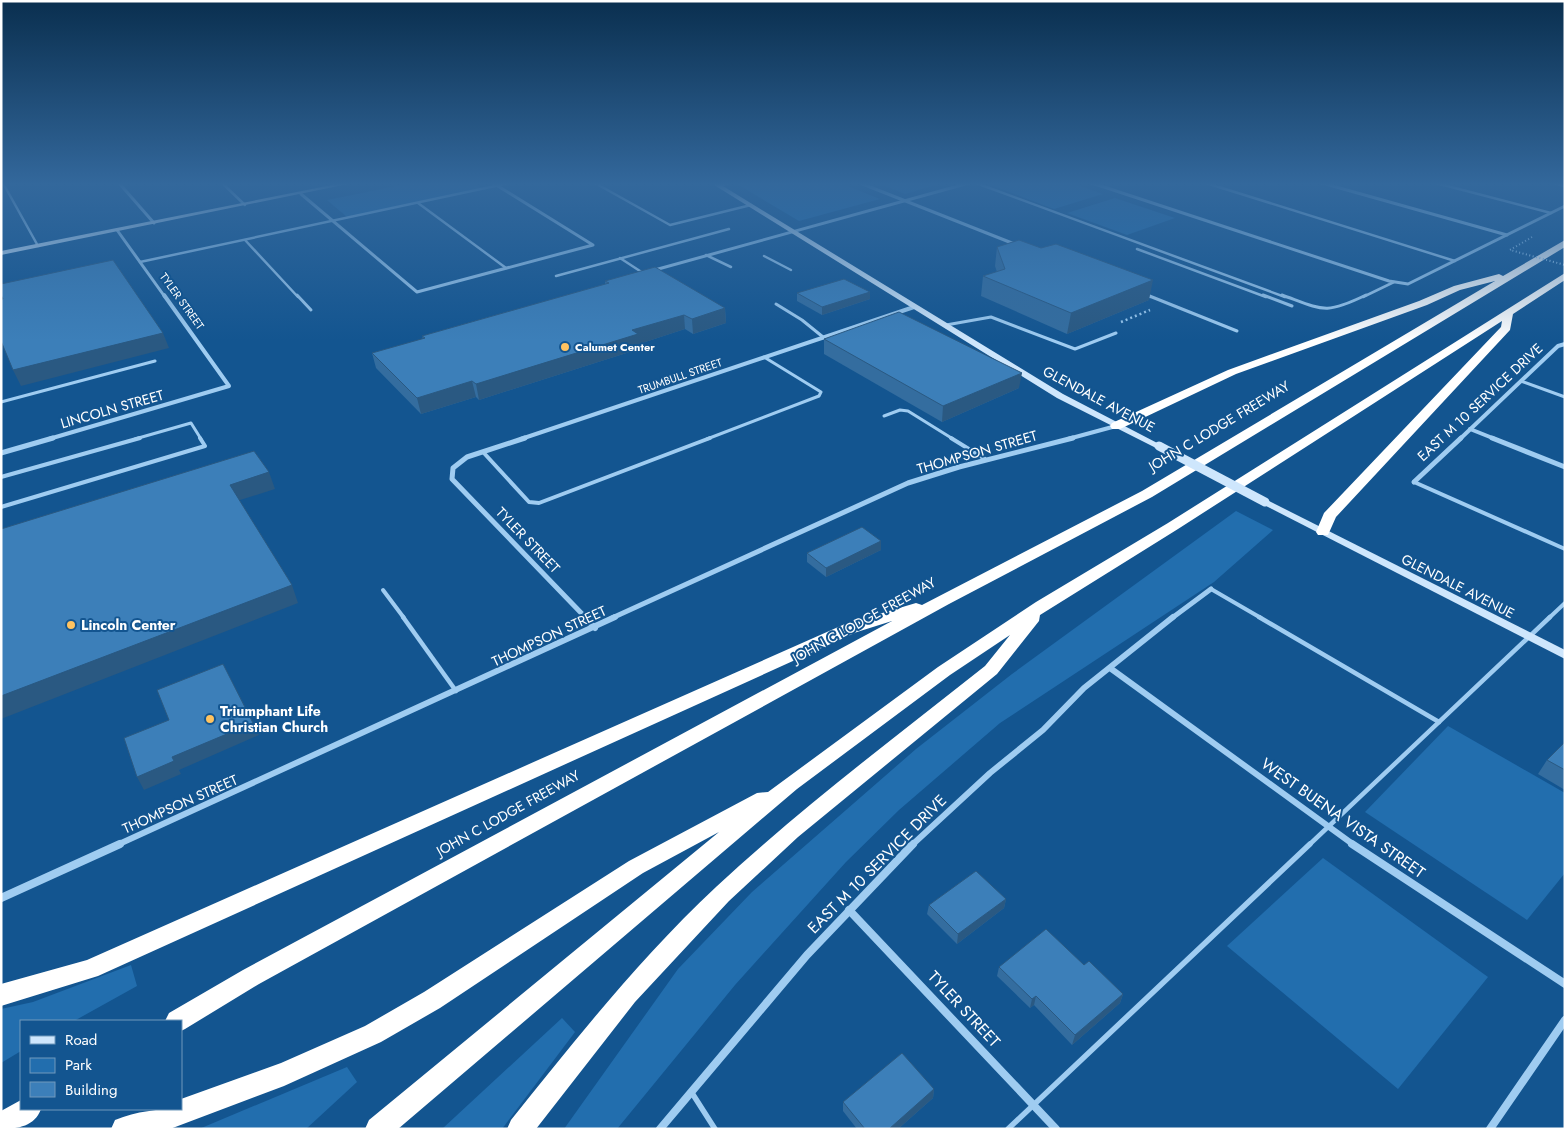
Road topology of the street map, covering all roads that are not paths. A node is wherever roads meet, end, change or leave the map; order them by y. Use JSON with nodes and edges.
{"nodes":[{"id":1,"x":32,"y":236,"type":"edge"},
{"id":2,"x":89,"y":236,"type":"edge"},
{"id":3,"x":121,"y":236,"type":"edge"},
{"id":4,"x":265,"y":236,"type":"edge"},
{"id":5,"x":350,"y":236,"type":"edge"},
{"id":6,"x":462,"y":236,"type":"edge"},
{"id":7,"x":578,"y":236,"type":"edge"},
{"id":8,"x":704,"y":236,"type":"edge"},
{"id":9,"x":774,"y":236,"type":"edge"},
{"id":10,"x":803,"y":236,"type":"edge"},
{"id":11,"x":995,"y":236,"type":"edge"},
{"id":12,"x":1120,"y":236,"type":"edge"},
{"id":13,"x":1253,"y":236,"type":"edge"},
{"id":14,"x":1375,"y":236,"type":"edge"},
{"id":15,"x":1506,"y":236,"type":"edge"},
{"id":16,"x":245,"y":240,"type":"junction"},
{"id":17,"x":1565,"y":243,"type":"edge"},
{"id":18,"x":1018,"y":245,"type":"edge"},
{"id":19,"x":38,"y":246,"type":"junction"},
{"id":20,"x":1137,"y":249,"type":"dead end"},
{"id":21,"x":1,"y":253,"type":"edge"},
{"id":22,"x":706,"y":255,"type":"junction"},
{"id":23,"x":764,"y":256,"type":"dead end"},
{"id":24,"x":620,"y":258,"type":"junction"},
{"id":25,"x":1456,"y":261,"type":"junction"},
{"id":26,"x":140,"y":262,"type":"junction"},
{"id":27,"x":731,"y":267,"type":"dead end"},
{"id":28,"x":506,"y":268,"type":"junction"},
{"id":29,"x":1211,"y":269,"type":"junction"},
{"id":30,"x":791,"y":270,"type":"dead end"},
{"id":31,"x":643,"y":273,"type":"junction"},
{"id":32,"x":1515,"y":273,"type":"junction"},
{"id":33,"x":1200,"y":274,"type":"junction"},
{"id":34,"x":635,"y":275,"type":"edge"},
{"id":35,"x":556,"y":276,"type":"dead end"},
{"id":36,"x":1565,"y":276,"type":"edge"},
{"id":37,"x":1394,"y":282,"type":"junction"},
{"id":38,"x":1145,"y":294,"type":"edge"},
{"id":39,"x":776,"y":304,"type":"dead end"},
{"id":40,"x":1292,"y":306,"type":"dead end"},
{"id":41,"x":914,"y":307,"type":"junction"},
{"id":42,"x":311,"y":310,"type":"dead end"},
{"id":43,"x":1508,"y":312,"type":"junction"},
{"id":44,"x":944,"y":325,"type":"junction"},
{"id":45,"x":1237,"y":331,"type":"dead end"},
{"id":46,"x":1116,"y":333,"type":"dead end"},
{"id":47,"x":823,"y":337,"type":"junction"},
{"id":48,"x":1565,"y":344,"type":"edge"},
{"id":49,"x":764,"y":357,"type":"junction"},
{"id":50,"x":155,"y":361,"type":"dead end"},
{"id":51,"x":1521,"y":381,"type":"junction"},
{"id":52,"x":229,"y":386,"type":"joint"},
{"id":53,"x":1565,"y":396,"type":"edge"},
{"id":54,"x":1,"y":402,"type":"edge"},
{"id":55,"x":884,"y":416,"type":"dead end"},
{"id":56,"x":1116,"y":426,"type":"junction"},
{"id":57,"x":1470,"y":429,"type":"junction"},
{"id":58,"x":483,"y":452,"type":"junction"},
{"id":59,"x":1,"y":453,"type":"edge"},
{"id":60,"x":985,"y":459,"type":"junction"},
{"id":61,"x":453,"y":466,"type":"joint"},
{"id":62,"x":1565,"y":467,"type":"edge"},
{"id":63,"x":1,"y":477,"type":"edge"},
{"id":64,"x":1414,"y":482,"type":"joint"},
{"id":65,"x":1,"y":507,"type":"edge"},
{"id":66,"x":1323,"y":532,"type":"junction"},
{"id":67,"x":1565,"y":549,"type":"edge"},
{"id":68,"x":1211,"y":589,"type":"joint"},
{"id":69,"x":383,"y":590,"type":"dead end"},
{"id":70,"x":943,"y":600,"type":"junction"},
{"id":71,"x":1565,"y":602,"type":"edge"},
{"id":72,"x":1042,"y":606,"type":"junction"},
{"id":73,"x":595,"y":628,"type":"junction"},
{"id":74,"x":1528,"y":636,"type":"junction"},
{"id":75,"x":1565,"y":655,"type":"edge"},
{"id":76,"x":1110,"y":668,"type":"junction"},
{"id":77,"x":456,"y":691,"type":"junction"},
{"id":78,"x":1439,"y":722,"type":"junction"},
{"id":79,"x":790,"y":784,"type":"junction"},
{"id":80,"x":1328,"y":827,"type":"junction"},
{"id":81,"x":1,"y":898,"type":"edge"},
{"id":82,"x":850,"y":910,"type":"junction"},
{"id":83,"x":1565,"y":984,"type":"edge"},
{"id":84,"x":1,"y":995,"type":"edge"},
{"id":85,"x":179,"y":1020,"type":"edge"},
{"id":86,"x":1565,"y":1020,"type":"edge"},
{"id":87,"x":691,"y":1092,"type":"junction"},
{"id":88,"x":1034,"y":1104,"type":"junction"},
{"id":89,"x":27,"y":1110,"type":"edge"},
{"id":90,"x":1,"y":1125,"type":"edge"},
{"id":91,"x":124,"y":1129,"type":"edge"},
{"id":92,"x":378,"y":1129,"type":"edge"},
{"id":93,"x":520,"y":1129,"type":"edge"},
{"id":94,"x":660,"y":1129,"type":"edge"},
{"id":95,"x":715,"y":1129,"type":"edge"},
{"id":96,"x":1008,"y":1129,"type":"edge"},
{"id":97,"x":1056,"y":1129,"type":"edge"},
{"id":98,"x":1490,"y":1129,"type":"edge"}],
"edges":[{"from":1,"to":19,"type":"lane"},
{"from":2,"to":19,"type":"street"},
{"from":3,"to":26,"type":"street","name":"TYLER STREET"},
{"from":4,"to":16,"type":"lane"},
{"from":5,"to":28,"type":"street"},
{"from":6,"to":28,"type":"lane"},
{"from":7,"to":28,"type":"street"},
{"from":8,"to":24,"type":"lane"},
{"from":9,"to":22,"type":"street"},
{"from":10,"to":41,"type":"street","name":"GLENDALE AVENUE"},
{"from":11,"to":18,"type":"street"},
{"from":12,"to":29,"type":"lane"},
{"from":13,"to":37,"type":"street"},
{"from":14,"to":25,"type":"lane"},
{"from":15,"to":25,"type":"street"},
{"from":16,"to":26,"type":"lane"},
{"from":16,"to":42,"type":"lane"},
{"from":17,"to":32,"type":"highway","name":"JOHN C LODGE FREEWAY"},
{"from":19,"to":21,"type":"street"},
{"from":20,"to":33,"type":"lane"},
{"from":22,"to":27,"type":"lane"},
{"from":22,"to":31,"type":"street"},
{"from":23,"to":30,"type":"lane"},
{"from":24,"to":31,"type":"lane"},
{"from":24,"to":35,"type":"lane"},
{"from":25,"to":37,"type":"street"},
{"from":26,"to":52,"type":"street","name":"TYLER STREET"},
{"from":29,"to":33,"type":"lane"},
{"from":29,"to":37,"type":"lane"},
{"from":31,"to":34,"type":"street"},
{"from":32,"to":56,"type":"highway"},
{"from":32,"to":70,"type":"highway","name":"JOHN C LODGE FREEWAY"},
{"from":33,"to":40,"type":"lane"},
{"from":36,"to":43,"type":"highway"},
{"from":38,"to":45,"type":"lane"},
{"from":39,"to":47,"type":"lane"},
{"from":41,"to":44,"type":"street","name":"GLENDALE AVENUE"},
{"from":41,"to":47,"type":"street","name":"TRUMBULL STREET"},
{"from":43,"to":66,"type":"highway"},
{"from":43,"to":72,"type":"highway"},
{"from":44,"to":46,"type":"lane"},
{"from":44,"to":56,"type":"street","name":"GLENDALE AVENUE"},
{"from":47,"to":49,"type":"street","name":"TRUMBULL STREET"},
{"from":48,"to":51,"type":"street","name":"EAST M 10 SERVICE DRIVE"},
{"from":49,"to":58,"type":"street","name":"TRUMBULL STREET"},
{"from":49,"to":58,"type":"lane"},
{"from":50,"to":54,"type":"lane"},
{"from":51,"to":53,"type":"lane"},
{"from":51,"to":57,"type":"street","name":"EAST M 10 SERVICE DRIVE"},
{"from":52,"to":59,"type":"street","name":"LINCOLN STREET"},
{"from":55,"to":60,"type":"lane"},
{"from":56,"to":60,"type":"street","name":"THOMPSON STREET"},
{"from":56,"to":66,"type":"street","name":"GLENDALE AVENUE","bridge":true},
{"from":57,"to":62,"type":"street"},
{"from":57,"to":64,"type":"street","name":"EAST M 10 SERVICE DRIVE"},
{"from":58,"to":61,"type":"street","name":"TRUMBULL STREET"},
{"from":60,"to":73,"type":"street","name":"THOMPSON STREET"},
{"from":61,"to":73,"type":"street","name":"TYLER STREET"},
{"from":63,"to":65,"type":"lane"},
{"from":64,"to":67,"type":"lane"},
{"from":66,"to":74,"type":"street","name":"GLENDALE AVENUE"},
{"from":68,"to":76,"type":"street","name":"EAST M 10 SERVICE DRIVE"},
{"from":68,"to":78,"type":"lane"},
{"from":69,"to":77,"type":"lane"},
{"from":70,"to":84,"type":"highway"},
{"from":70,"to":85,"type":"highway","name":"JOHN C LODGE FREEWAY"},
{"from":71,"to":74,"type":"lane"},
{"from":72,"to":79,"type":"highway"},
{"from":72,"to":93,"type":"highway"},
{"from":73,"to":77,"type":"street","name":"THOMPSON STREET"},
{"from":74,"to":75,"type":"street","name":"GLENDALE AVENUE"},
{"from":74,"to":78,"type":"lane"},
{"from":76,"to":80,"type":"street","name":"WEST BUENA VISTA STREET"},
{"from":76,"to":82,"type":"street","name":"EAST M 10 SERVICE DRIVE"},
{"from":77,"to":81,"type":"street","name":"THOMPSON STREET"},
{"from":78,"to":80,"type":"lane"},
{"from":79,"to":91,"type":"highway"},
{"from":79,"to":92,"type":"highway"},
{"from":80,"to":83,"type":"street","name":"WEST BUENA VISTA STREET"},
{"from":80,"to":88,"type":"lane"},
{"from":82,"to":87,"type":"street","name":"EAST M 10 SERVICE DRIVE"},
{"from":82,"to":88,"type":"street","name":"TYLER STREET"},
{"from":86,"to":98,"type":"street"},
{"from":87,"to":94,"type":"street","name":"EAST M 10 SERVICE DRIVE"},
{"from":87,"to":95,"type":"lane"},
{"from":88,"to":96,"type":"lane"},
{"from":88,"to":97,"type":"street","name":"TYLER STREET"},
{"from":89,"to":90,"type":"highway"}]}
